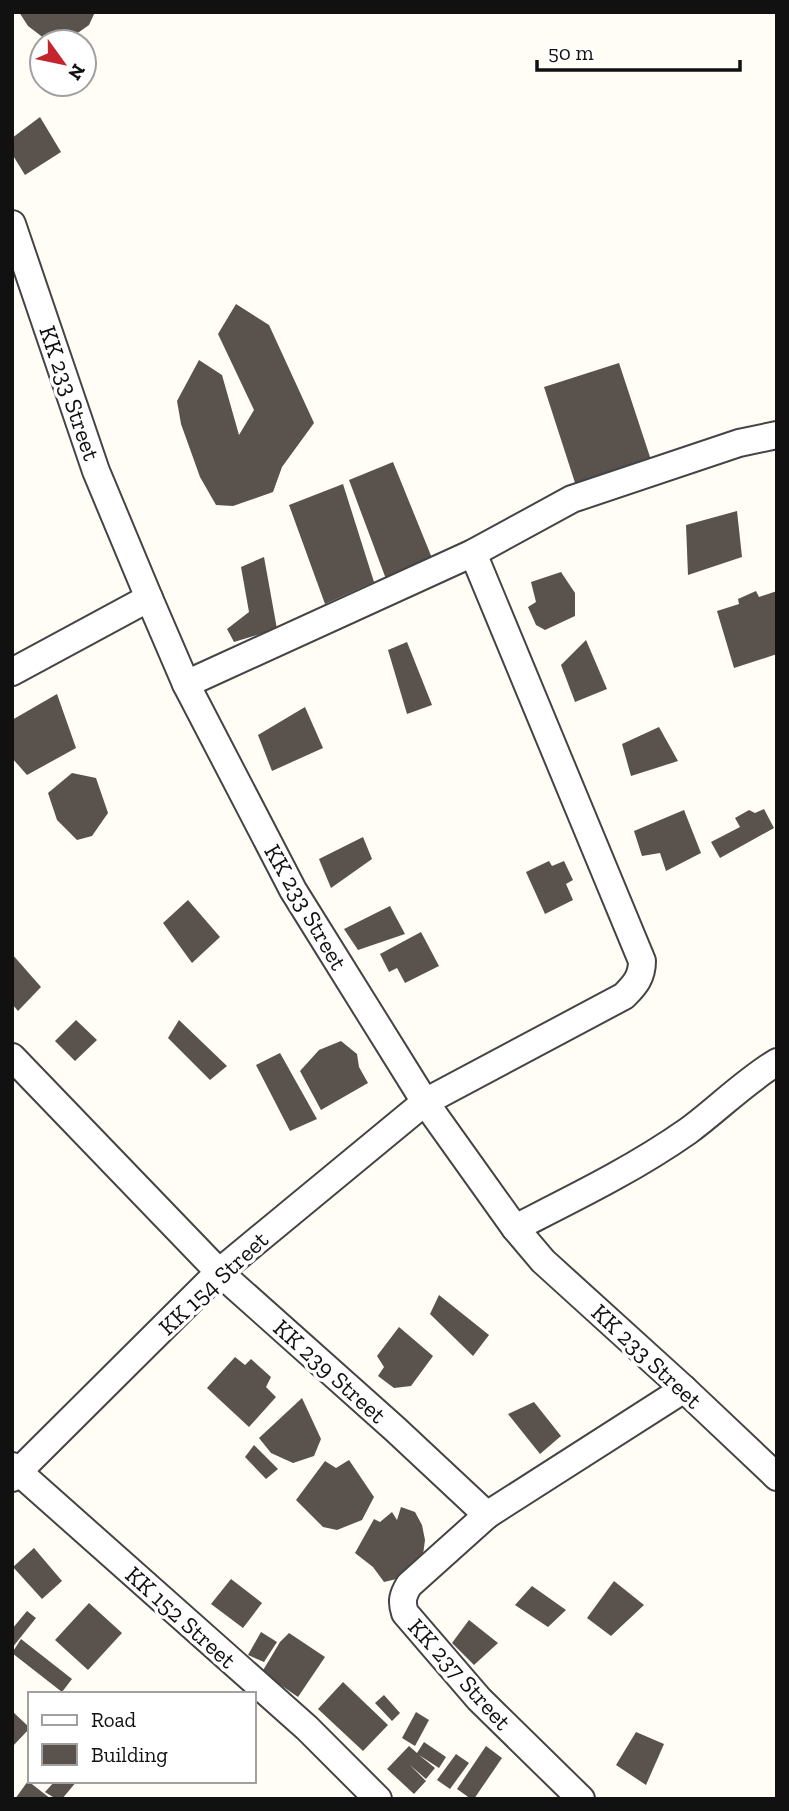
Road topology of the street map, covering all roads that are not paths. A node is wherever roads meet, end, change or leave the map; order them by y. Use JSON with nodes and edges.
{"nodes":[{"id":1,"x":12,"y":225,"type":"edge"},
{"id":2,"x":777,"y":435,"type":"edge"},
{"id":3,"x":473,"y":553,"type":"junction"},
{"id":4,"x":149,"y":598,"type":"junction"},
{"id":5,"x":12,"y":671,"type":"edge"},
{"id":6,"x":186,"y":684,"type":"junction"},
{"id":7,"x":12,"y":1057,"type":"edge"},
{"id":8,"x":777,"y":1062,"type":"edge"},
{"id":9,"x":425,"y":1102,"type":"junction"},
{"id":10,"x":515,"y":1228,"type":"junction"},
{"id":11,"x":219,"y":1272,"type":"junction"},
{"id":12,"x":684,"y":1389,"type":"junction"},
{"id":13,"x":14,"y":1472,"type":"edge"},
{"id":14,"x":777,"y":1477,"type":"edge"},
{"id":15,"x":487,"y":1515,"type":"junction"},
{"id":16,"x":378,"y":1799,"type":"edge"},
{"id":17,"x":581,"y":1799,"type":"edge"}],
"edges":[{"from":1,"to":4,"type":"street","name":"KK 233 Street"},
{"from":2,"to":3,"type":"street"},
{"from":3,"to":6,"type":"street"},
{"from":3,"to":9,"type":"street","name":"KK 154 Street"},
{"from":4,"to":5,"type":"street"},
{"from":4,"to":6,"type":"street","name":"KK 233 Street"},
{"from":6,"to":9,"type":"street","name":"KK 233 Street"},
{"from":7,"to":11,"type":"street","name":"KK 239 Street"},
{"from":8,"to":10,"type":"street"},
{"from":9,"to":10,"type":"street","name":"KK 233 Street"},
{"from":9,"to":11,"type":"street","name":"KK 154 Street"},
{"from":10,"to":12,"type":"street","name":"KK 233 Street"},
{"from":11,"to":13,"type":"street","name":"KK 154 Street"},
{"from":11,"to":15,"type":"street","name":"KK 239 Street"},
{"from":12,"to":14,"type":"street","name":"KK 233 Street"},
{"from":12,"to":15,"type":"street"},
{"from":13,"to":16,"type":"street","name":"KK 152 Street"},
{"from":15,"to":17,"type":"street","name":"KK 237 Street"}]}
